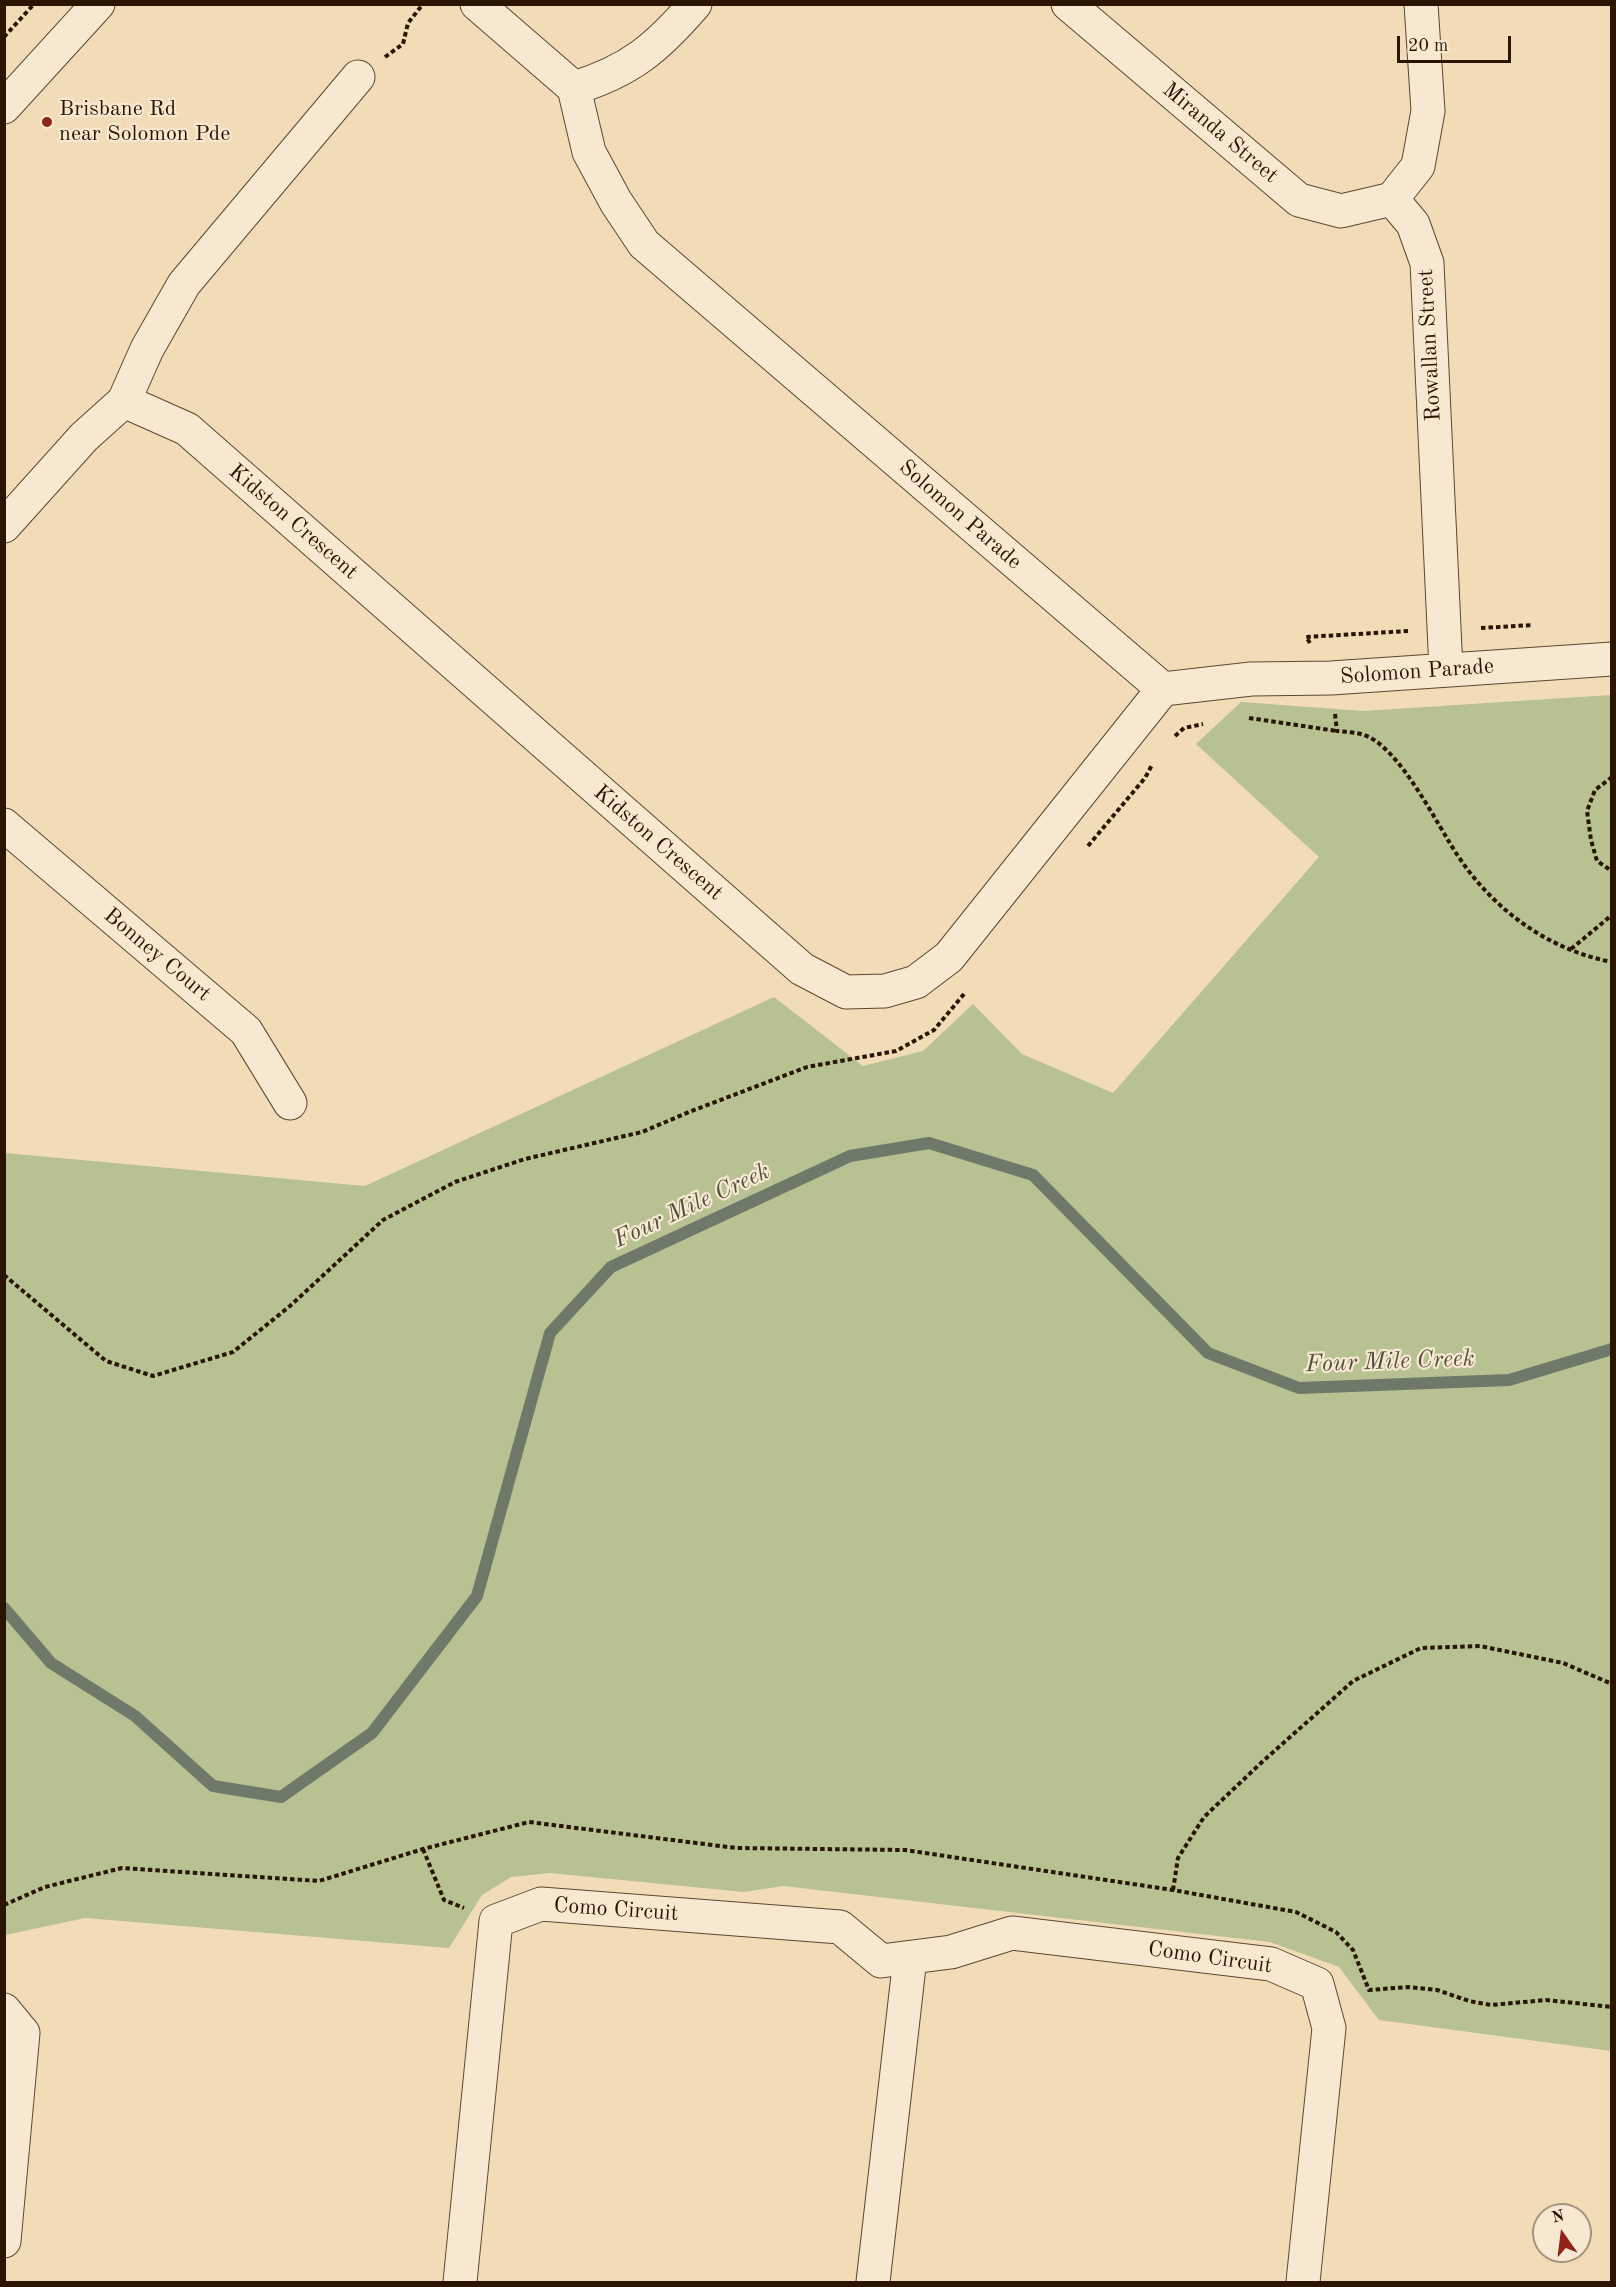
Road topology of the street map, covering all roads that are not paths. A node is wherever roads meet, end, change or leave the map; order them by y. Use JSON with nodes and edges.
{"nodes":[{"id":1,"x":98,"y":4,"type":"edge"},
{"id":2,"x":477,"y":4,"type":"edge"},
{"id":3,"x":695,"y":4,"type":"edge"},
{"id":4,"x":1068,"y":4,"type":"edge"},
{"id":5,"x":1420,"y":4,"type":"edge"},
{"id":6,"x":358,"y":77,"type":"road end"},
{"id":7,"x":574,"y":88,"type":"junction"},
{"id":8,"x":4,"y":107,"type":"edge"},
{"id":9,"x":1392,"y":199,"type":"junction"},
{"id":10,"x":124,"y":401,"type":"junction"},
{"id":11,"x":4,"y":526,"type":"edge"},
{"id":12,"x":1611,"y":659,"type":"edge"},
{"id":13,"x":1446,"y":670,"type":"junction"},
{"id":14,"x":1163,"y":689,"type":"junction"},
{"id":15,"x":4,"y":825,"type":"edge"},
{"id":16,"x":291,"y":1103,"type":"dead end"},
{"id":17,"x":910,"y":1958,"type":"junction"},
{"id":18,"x":4,"y":2010,"type":"edge"},
{"id":19,"x":4,"y":2241,"type":"edge"},
{"id":20,"x":460,"y":2283,"type":"edge"},
{"id":21,"x":873,"y":2283,"type":"edge"},
{"id":22,"x":1303,"y":2283,"type":"edge"}],
"edges":[{"from":1,"to":8,"type":"street"},
{"from":2,"to":7,"type":"street"},
{"from":3,"to":7,"type":"street"},
{"from":4,"to":9,"type":"street","name":"Miranda Street"},
{"from":5,"to":9,"type":"street"},
{"from":6,"to":10,"type":"street"},
{"from":7,"to":14,"type":"street","name":"Solomon Parade"},
{"from":9,"to":13,"type":"street","name":"Rowallan Street"},
{"from":10,"to":11,"type":"street"},
{"from":10,"to":14,"type":"street","name":"Kidston Crescent"},
{"from":12,"to":13,"type":"street","name":"Solomon Parade"},
{"from":13,"to":14,"type":"street","name":"Solomon Parade"},
{"from":15,"to":16,"type":"street","name":"Bonney Court"},
{"from":17,"to":20,"type":"street","name":"Como Circuit"},
{"from":17,"to":21,"type":"street"},
{"from":17,"to":22,"type":"street","name":"Como Circuit"},
{"from":18,"to":19,"type":"street"}]}
